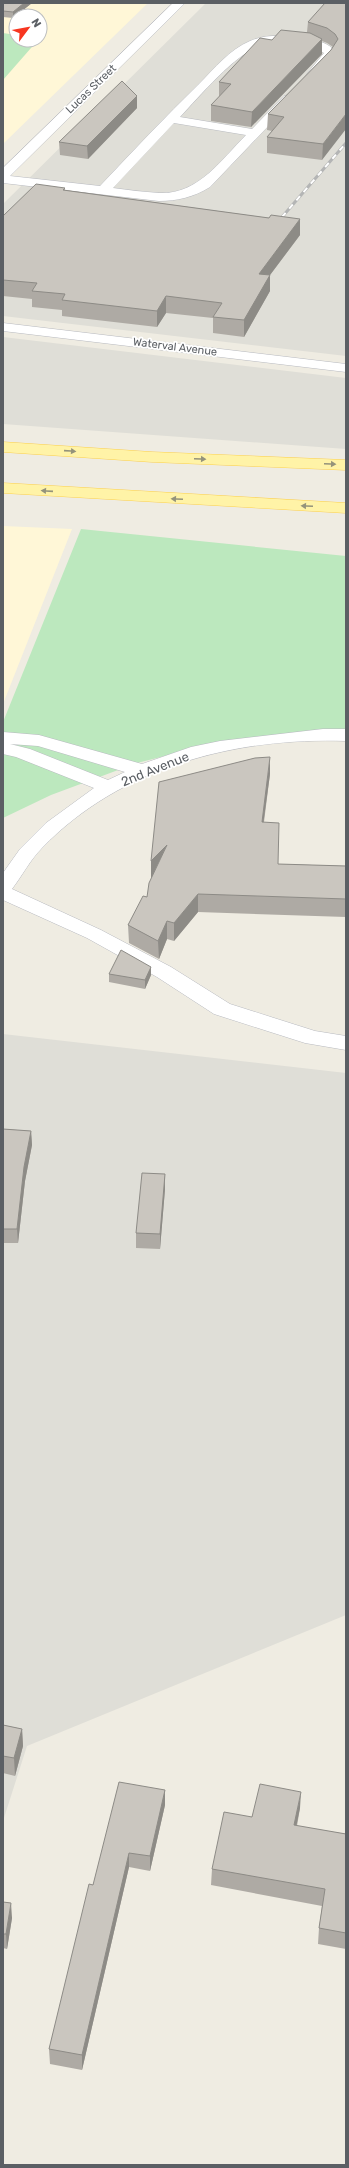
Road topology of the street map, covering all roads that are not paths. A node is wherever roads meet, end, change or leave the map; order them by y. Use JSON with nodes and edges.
{"nodes":[{"id":1,"x":180,"y":3,"type":"edge"},
{"id":2,"x":170,"y":119,"type":"junction"},
{"id":3,"x":255,"y":133,"type":"junction"},
{"id":4,"x":3,"y":175,"type":"edge"},
{"id":5,"x":3,"y":179,"type":"edge"},
{"id":6,"x":103,"y":191,"type":"junction"},
{"id":7,"x":3,"y":327,"type":"edge"},
{"id":8,"x":346,"y":368,"type":"edge"},
{"id":9,"x":3,"y":447,"type":"edge"},
{"id":10,"x":346,"y":465,"type":"edge"},
{"id":11,"x":3,"y":488,"type":"edge"},
{"id":12,"x":346,"y":508,"type":"edge"},
{"id":13,"x":346,"y":735,"type":"edge"},
{"id":14,"x":3,"y":738,"type":"edge"},
{"id":15,"x":3,"y":748,"type":"edge"},
{"id":16,"x":144,"y":771,"type":"junction"},
{"id":17,"x":110,"y":788,"type":"junction"},
{"id":18,"x":3,"y":887,"type":"edge"},
{"id":19,"x":3,"y":893,"type":"edge"},
{"id":20,"x":346,"y":1043,"type":"edge"}],
"edges":[{"from":1,"to":4,"type":"street","name":"Lucas Street"},
{"from":2,"to":3,"type":"street"},
{"from":2,"to":3,"type":"street"},
{"from":2,"to":6,"type":"street"},
{"from":3,"to":6,"type":"street"},
{"from":5,"to":6,"type":"street"},
{"from":7,"to":8,"type":"street","name":"Waterval Avenue"},
{"from":9,"to":10,"type":"main road","one_way":true},
{"from":12,"to":11,"type":"main road","one_way":true},
{"from":13,"to":16,"type":"street","name":"2nd Avenue"},
{"from":14,"to":16,"type":"street"},
{"from":15,"to":17,"type":"street"},
{"from":16,"to":17,"type":"street","name":"2nd Avenue"},
{"from":17,"to":18,"type":"street","name":"2nd Avenue"},
{"from":19,"to":20,"type":"street"}]}
